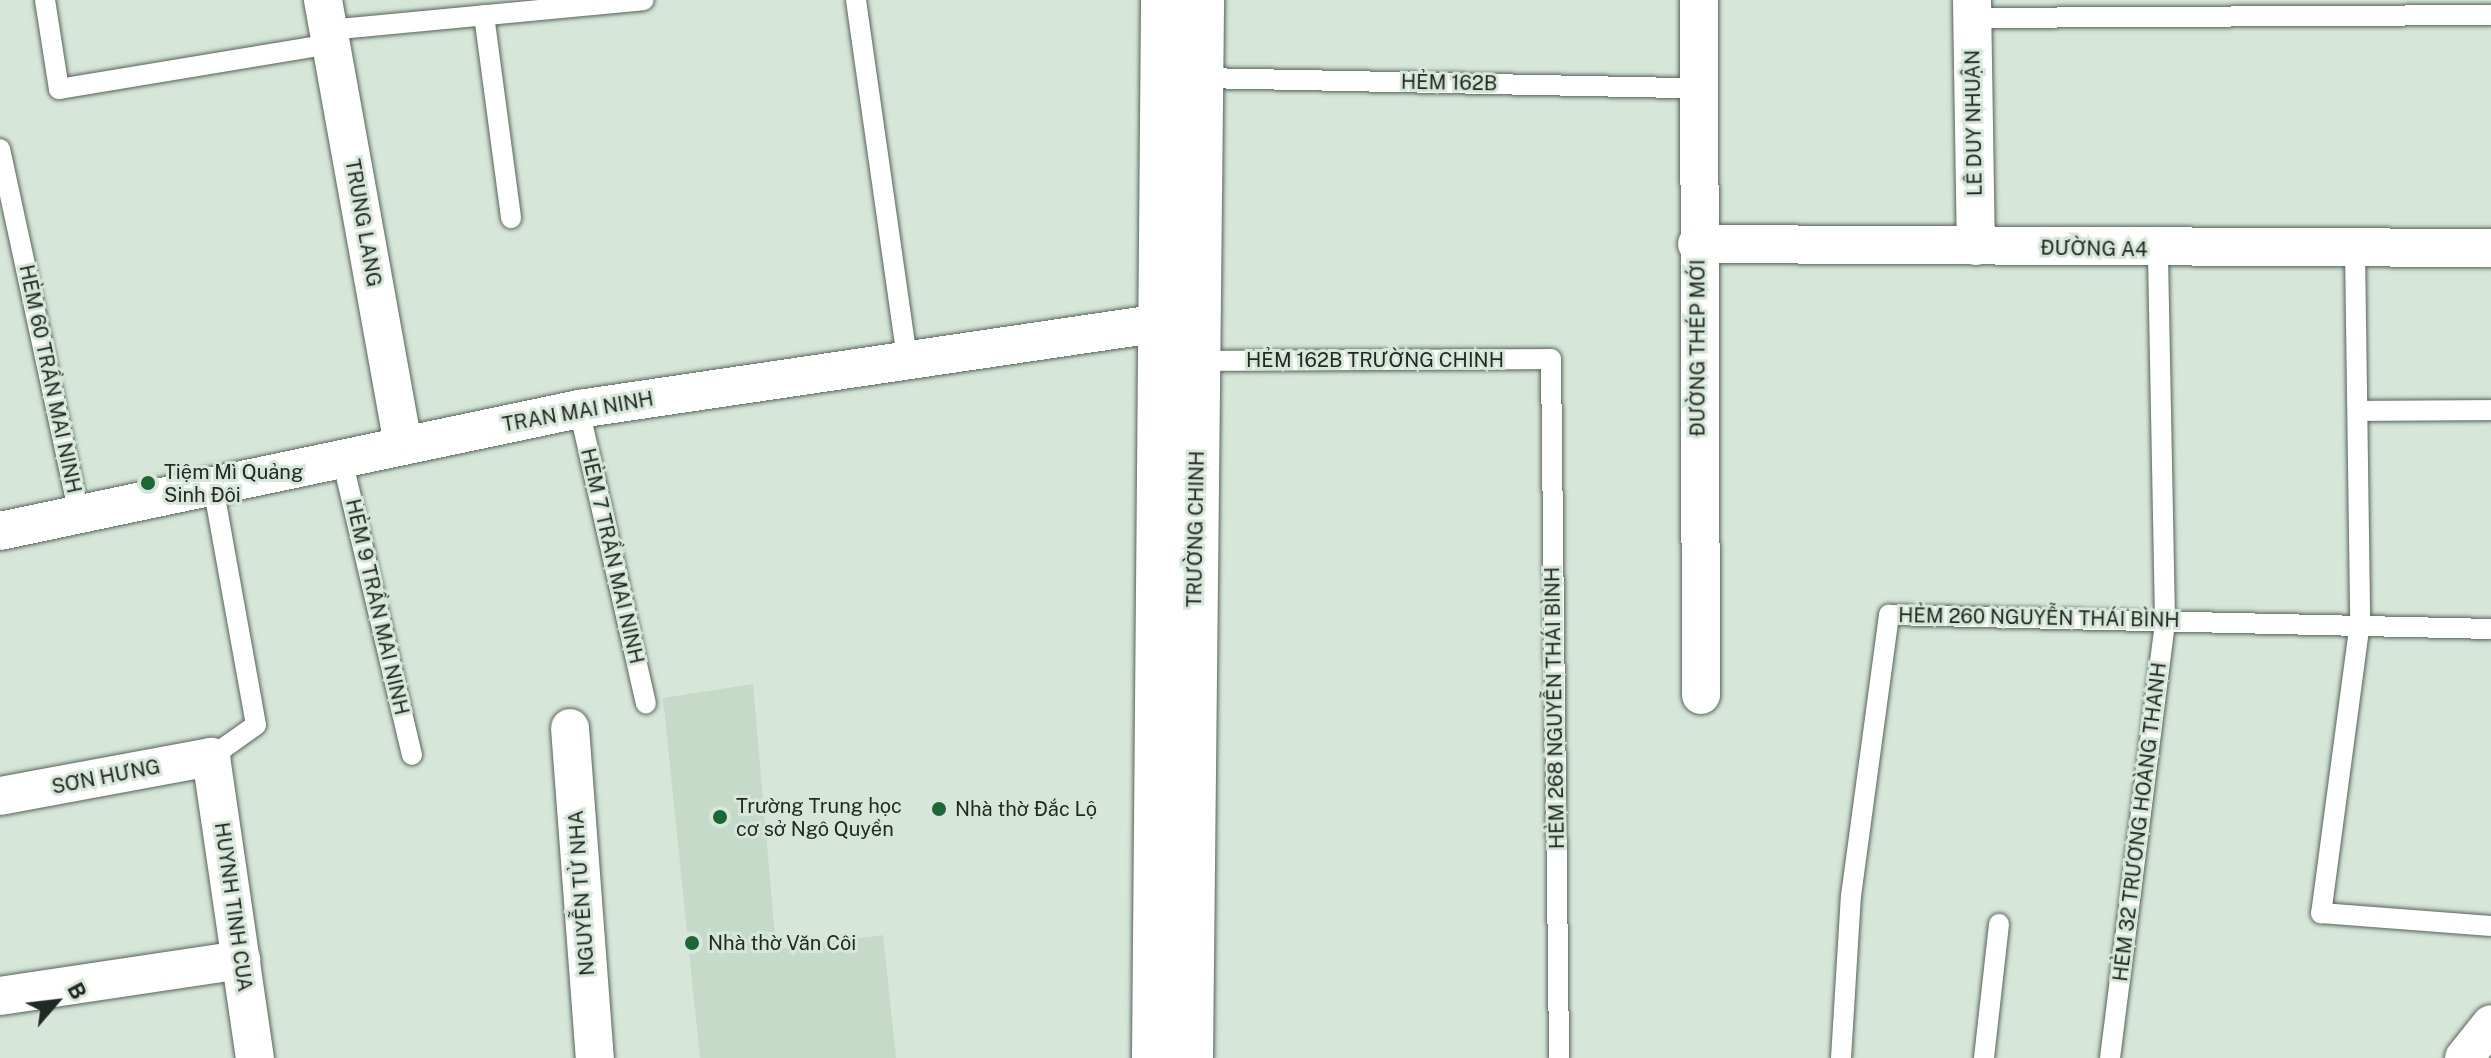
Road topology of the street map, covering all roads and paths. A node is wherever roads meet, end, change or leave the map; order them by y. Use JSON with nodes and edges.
{"nodes":[{"id":1,"x":45,"y":0,"type":"edge"},
{"id":2,"x":644,"y":0,"type":"edge"},
{"id":3,"x":856,"y":0,"type":"edge"},
{"id":4,"x":1163,"y":0,"type":"edge"},
{"id":5,"x":1202,"y":0,"type":"edge"},
{"id":6,"x":1699,"y":0,"type":"edge"},
{"id":7,"x":565,"y":4,"type":"edge"},
{"id":8,"x":1972,"y":9,"type":"edge"},
{"id":9,"x":484,"y":15,"type":"junction"},
{"id":10,"x":2491,"y":15,"type":"edge"},
{"id":11,"x":327,"y":25,"type":"edge"},
{"id":12,"x":1202,"y":78,"type":"junction"},
{"id":13,"x":1697,"y":88,"type":"junction"},
{"id":14,"x":0,"y":149,"type":"edge"},
{"id":15,"x":511,"y":218,"type":"dead end"},
{"id":16,"x":1697,"y":244,"type":"junction"},
{"id":17,"x":1976,"y":246,"type":"junction"},
{"id":18,"x":2491,"y":248,"type":"edge"},
{"id":19,"x":2355,"y":249,"type":"junction"},
{"id":20,"x":2158,"y":250,"type":"junction"},
{"id":21,"x":1161,"y":323,"type":"junction"},
{"id":22,"x":907,"y":359,"type":"junction"},
{"id":23,"x":1551,"y":359,"type":"joint"},
{"id":24,"x":1198,"y":361,"type":"junction"},
{"id":25,"x":579,"y":409,"type":"junction"},
{"id":26,"x":2491,"y":410,"type":"edge"},
{"id":27,"x":2358,"y":411,"type":"junction"},
{"id":28,"x":403,"y":446,"type":"junction"},
{"id":29,"x":342,"y":459,"type":"junction"},
{"id":30,"x":213,"y":486,"type":"junction"},
{"id":31,"x":79,"y":514,"type":"junction"},
{"id":32,"x":0,"y":531,"type":"edge"},
{"id":33,"x":2165,"y":620,"type":"junction"},
{"id":34,"x":2360,"y":622,"type":"junction"},
{"id":35,"x":2491,"y":629,"type":"edge"},
{"id":36,"x":1701,"y":695,"type":"dead end"},
{"id":37,"x":646,"y":703,"type":"dead end"},
{"id":38,"x":570,"y":728,"type":"dead end"},
{"id":39,"x":412,"y":755,"type":"dead end"},
{"id":40,"x":211,"y":757,"type":"junction"},
{"id":41,"x":0,"y":796,"type":"edge"},
{"id":42,"x":1999,"y":924,"type":"dead end"},
{"id":43,"x":2491,"y":926,"type":"edge"},
{"id":44,"x":241,"y":960,"type":"junction"},
{"id":45,"x":0,"y":996,"type":"edge"},
{"id":46,"x":255,"y":1058,"type":"edge"},
{"id":47,"x":595,"y":1058,"type":"edge"},
{"id":48,"x":1154,"y":1058,"type":"edge"},
{"id":49,"x":1191,"y":1058,"type":"edge"},
{"id":50,"x":1559,"y":1058,"type":"edge"},
{"id":51,"x":1841,"y":1058,"type":"edge"},
{"id":52,"x":1984,"y":1058,"type":"edge"},
{"id":53,"x":2110,"y":1058,"type":"edge"}],
"edges":[{"from":1,"to":11,"type":"lane"},
{"from":2,"to":7,"type":"lane"},
{"from":3,"to":22,"type":"lane"},
{"from":4,"to":21,"type":"main road","name":"TRƯỜNG CHINH"},
{"from":5,"to":12,"type":"main road","name":"TRƯỜNG CHINH"},
{"from":6,"to":13,"type":"street","name":"ĐƯỜNG THÉP MỚI"},
{"from":7,"to":9,"type":"lane"},
{"from":8,"to":10,"type":"lane"},
{"from":8,"to":17,"type":"street","name":"LÊ DUY NHUẬN"},
{"from":9,"to":11,"type":"lane"},
{"from":9,"to":15,"type":"lane"},
{"from":11,"to":28,"type":"street","name":"TRUNG LANG"},
{"from":12,"to":13,"type":"lane","name":"HẺM 162B"},
{"from":12,"to":24,"type":"main road","name":"TRƯỜNG CHINH"},
{"from":13,"to":16,"type":"street","name":"ĐƯỜNG THÉP MỚI"},
{"from":14,"to":31,"type":"lane","name":"HẺM 60 TRẦN MAI NINH"},
{"from":16,"to":17,"type":"street","name":"ĐƯỜNG A4"},
{"from":16,"to":36,"type":"street","name":"ĐƯỜNG THÉP MỚI"},
{"from":17,"to":20,"type":"street","name":"ĐƯỜNG A4"},
{"from":18,"to":19,"type":"street","name":"ĐƯỜNG A4"},
{"from":19,"to":20,"type":"street","name":"ĐƯỜNG A4"},
{"from":19,"to":27,"type":"lane"},
{"from":20,"to":33,"type":"lane","name":"HẺM 32 TRƯƠNG HOÀNG THANH"},
{"from":21,"to":22,"type":"street","name":"TRAN MAI NINH"},
{"from":21,"to":48,"type":"main road","name":"TRƯỜNG CHINH"},
{"from":22,"to":25,"type":"street","name":"TRAN MAI NINH"},
{"from":23,"to":24,"type":"lane","name":"HẺM 162B TRƯỜNG CHINH"},
{"from":23,"to":50,"type":"lane","name":"HẺM 268 NGUYỄN THÁI BÌNH"},
{"from":24,"to":49,"type":"main road","name":"TRƯỜNG CHINH"},
{"from":25,"to":28,"type":"street","name":"TRAN MAI NINH"},
{"from":25,"to":37,"type":"lane","name":"HẺM 7 TRẦN MAI NINH"},
{"from":26,"to":27,"type":"lane"},
{"from":27,"to":34,"type":"lane"},
{"from":28,"to":29,"type":"street","name":"TRAN MAI NINH"},
{"from":29,"to":30,"type":"street","name":"TRAN MAI NINH"},
{"from":29,"to":39,"type":"lane","name":"HẺM 9 TRẦN MAI NINH"},
{"from":30,"to":31,"type":"street","name":"TRAN MAI NINH"},
{"from":30,"to":40,"type":"lane"},
{"from":31,"to":32,"type":"street","name":"TRAN MAI NINH"},
{"from":33,"to":34,"type":"lane","name":"HẺM 260 NGUYỄN THÁI BÌNH"},
{"from":33,"to":51,"type":"lane","name":"HẺM 260 NGUYỄN THÁI BÌNH"},
{"from":33,"to":53,"type":"lane","name":"HẺM 32 TRƯƠNG HOÀNG THANH"},
{"from":34,"to":35,"type":"lane","name":"HẺM 260 NGUYỄN THÁI BÌNH"},
{"from":34,"to":43,"type":"lane"},
{"from":38,"to":47,"type":"street","name":"NGUYỄN TỬ NHA"},
{"from":40,"to":41,"type":"street","name":"SƠN HƯNG"},
{"from":40,"to":44,"type":"street","name":"HUYNH TINH CUA"},
{"from":42,"to":52,"type":"lane"},
{"from":44,"to":45,"type":"street"},
{"from":44,"to":46,"type":"street","name":"HUYNH TINH CUA"}]}
